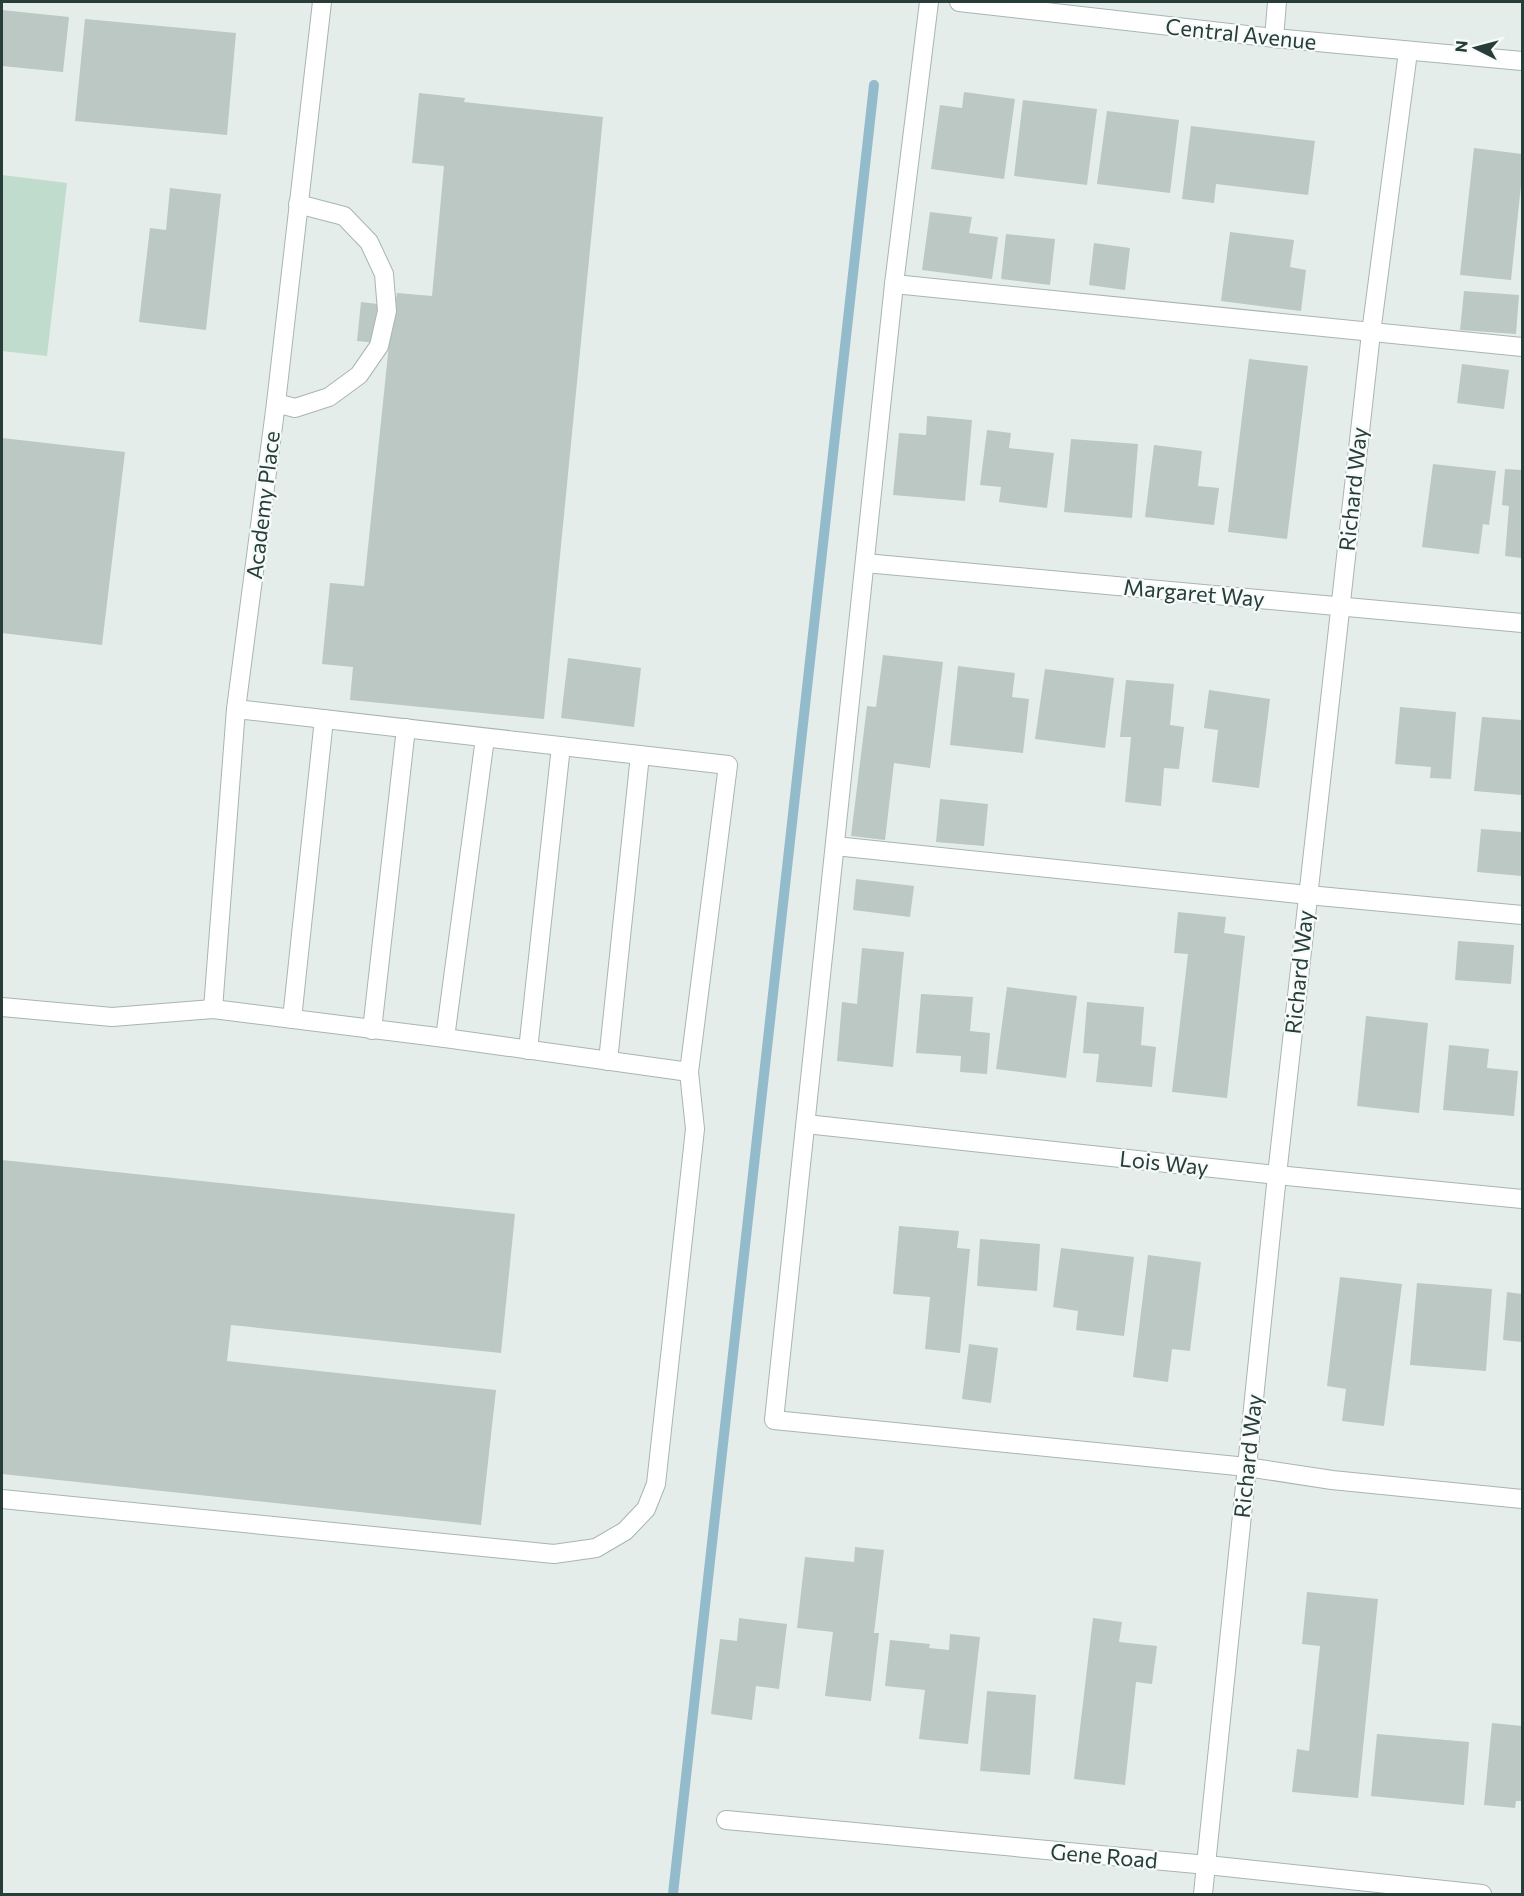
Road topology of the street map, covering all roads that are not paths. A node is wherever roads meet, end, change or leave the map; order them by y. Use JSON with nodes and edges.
{"nodes":[{"id":1,"x":322,"y":2,"type":"edge"},
{"id":2,"x":929,"y":2,"type":"edge"},
{"id":3,"x":959,"y":2,"type":"edge"},
{"id":4,"x":1277,"y":2,"type":"edge"},
{"id":5,"x":1274,"y":38,"type":"junction"},
{"id":6,"x":1408,"y":51,"type":"junction"},
{"id":7,"x":1522,"y":61,"type":"edge"},
{"id":8,"x":298,"y":204,"type":"junction"},
{"id":9,"x":894,"y":284,"type":"junction"},
{"id":10,"x":1371,"y":333,"type":"junction"},
{"id":11,"x":1522,"y":347,"type":"edge"},
{"id":12,"x":276,"y":403,"type":"junction"},
{"id":13,"x":865,"y":563,"type":"junction"},
{"id":14,"x":1340,"y":606,"type":"junction"},
{"id":15,"x":1522,"y":624,"type":"edge"},
{"id":16,"x":236,"y":709,"type":"junction"},
{"id":17,"x":324,"y":719,"type":"junction"},
{"id":18,"x":406,"y":728,"type":"junction"},
{"id":19,"x":485,"y":738,"type":"junction"},
{"id":20,"x":561,"y":746,"type":"junction"},
{"id":21,"x":640,"y":755,"type":"junction"},
{"id":22,"x":835,"y":846,"type":"junction"},
{"id":23,"x":1308,"y":896,"type":"junction"},
{"id":24,"x":1522,"y":915,"type":"edge"},
{"id":25,"x":2,"y":1007,"type":"edge"},
{"id":26,"x":213,"y":1009,"type":"junction"},
{"id":27,"x":292,"y":1019,"type":"junction"},
{"id":28,"x":372,"y":1030,"type":"junction"},
{"id":29,"x":445,"y":1038,"type":"junction"},
{"id":30,"x":528,"y":1050,"type":"junction"},
{"id":31,"x":608,"y":1061,"type":"junction"},
{"id":32,"x":689,"y":1072,"type":"junction"},
{"id":33,"x":806,"y":1124,"type":"junction"},
{"id":34,"x":1276,"y":1175,"type":"junction"},
{"id":35,"x":1522,"y":1199,"type":"edge"},
{"id":36,"x":1247,"y":1467,"type":"junction"},
{"id":37,"x":2,"y":1499,"type":"edge"},
{"id":38,"x":1522,"y":1499,"type":"edge"},
{"id":39,"x":726,"y":1820,"type":"dead end"},
{"id":40,"x":1207,"y":1865,"type":"junction"},
{"id":41,"x":1203,"y":1894,"type":"edge"},
{"id":42,"x":1482,"y":1894,"type":"edge"}],
"edges":[{"from":1,"to":8,"type":"street","name":"Academy Place"},
{"from":2,"to":9,"type":"street"},
{"from":3,"to":5,"type":"street","name":"Central Avenue"},
{"from":4,"to":5,"type":"street"},
{"from":5,"to":6,"type":"street","name":"Central Avenue"},
{"from":6,"to":7,"type":"street","name":"Central Avenue"},
{"from":6,"to":10,"type":"street","name":"Richard Way"},
{"from":8,"to":12,"type":"street","name":"Academy Place"},
{"from":8,"to":12,"type":"street"},
{"from":9,"to":10,"type":"street"},
{"from":9,"to":13,"type":"street"},
{"from":10,"to":11,"type":"street"},
{"from":10,"to":14,"type":"street","name":"Richard Way"},
{"from":12,"to":16,"type":"street","name":"Academy Place"},
{"from":13,"to":14,"type":"street","name":"Margaret Way"},
{"from":13,"to":22,"type":"street"},
{"from":14,"to":15,"type":"street","name":"Margaret Way"},
{"from":14,"to":23,"type":"street","name":"Richard Way"},
{"from":16,"to":17,"type":"street"},
{"from":16,"to":26,"type":"street","name":"Academy Place"},
{"from":17,"to":18,"type":"street"},
{"from":17,"to":27,"type":"street"},
{"from":18,"to":19,"type":"street"},
{"from":18,"to":28,"type":"street"},
{"from":19,"to":20,"type":"street"},
{"from":19,"to":29,"type":"street"},
{"from":20,"to":21,"type":"street"},
{"from":20,"to":30,"type":"street"},
{"from":21,"to":31,"type":"street"},
{"from":21,"to":32,"type":"street"},
{"from":22,"to":23,"type":"street"},
{"from":22,"to":33,"type":"street"},
{"from":23,"to":24,"type":"street"},
{"from":23,"to":34,"type":"street","name":"Richard Way"},
{"from":25,"to":26,"type":"street"},
{"from":26,"to":27,"type":"street"},
{"from":27,"to":28,"type":"street"},
{"from":28,"to":29,"type":"street"},
{"from":29,"to":30,"type":"street"},
{"from":30,"to":31,"type":"street"},
{"from":31,"to":32,"type":"street"},
{"from":32,"to":37,"type":"street"},
{"from":33,"to":34,"type":"street","name":"Lois Way"},
{"from":33,"to":36,"type":"street"},
{"from":34,"to":35,"type":"street","name":"Lois Way"},
{"from":34,"to":36,"type":"street","name":"Richard Way"},
{"from":36,"to":38,"type":"street"},
{"from":36,"to":40,"type":"street","name":"Richard Way"},
{"from":39,"to":40,"type":"street","name":"Gene Road"},
{"from":40,"to":41,"type":"street","name":"Richard Way"},
{"from":40,"to":42,"type":"street","name":"Gene Road"}]}
